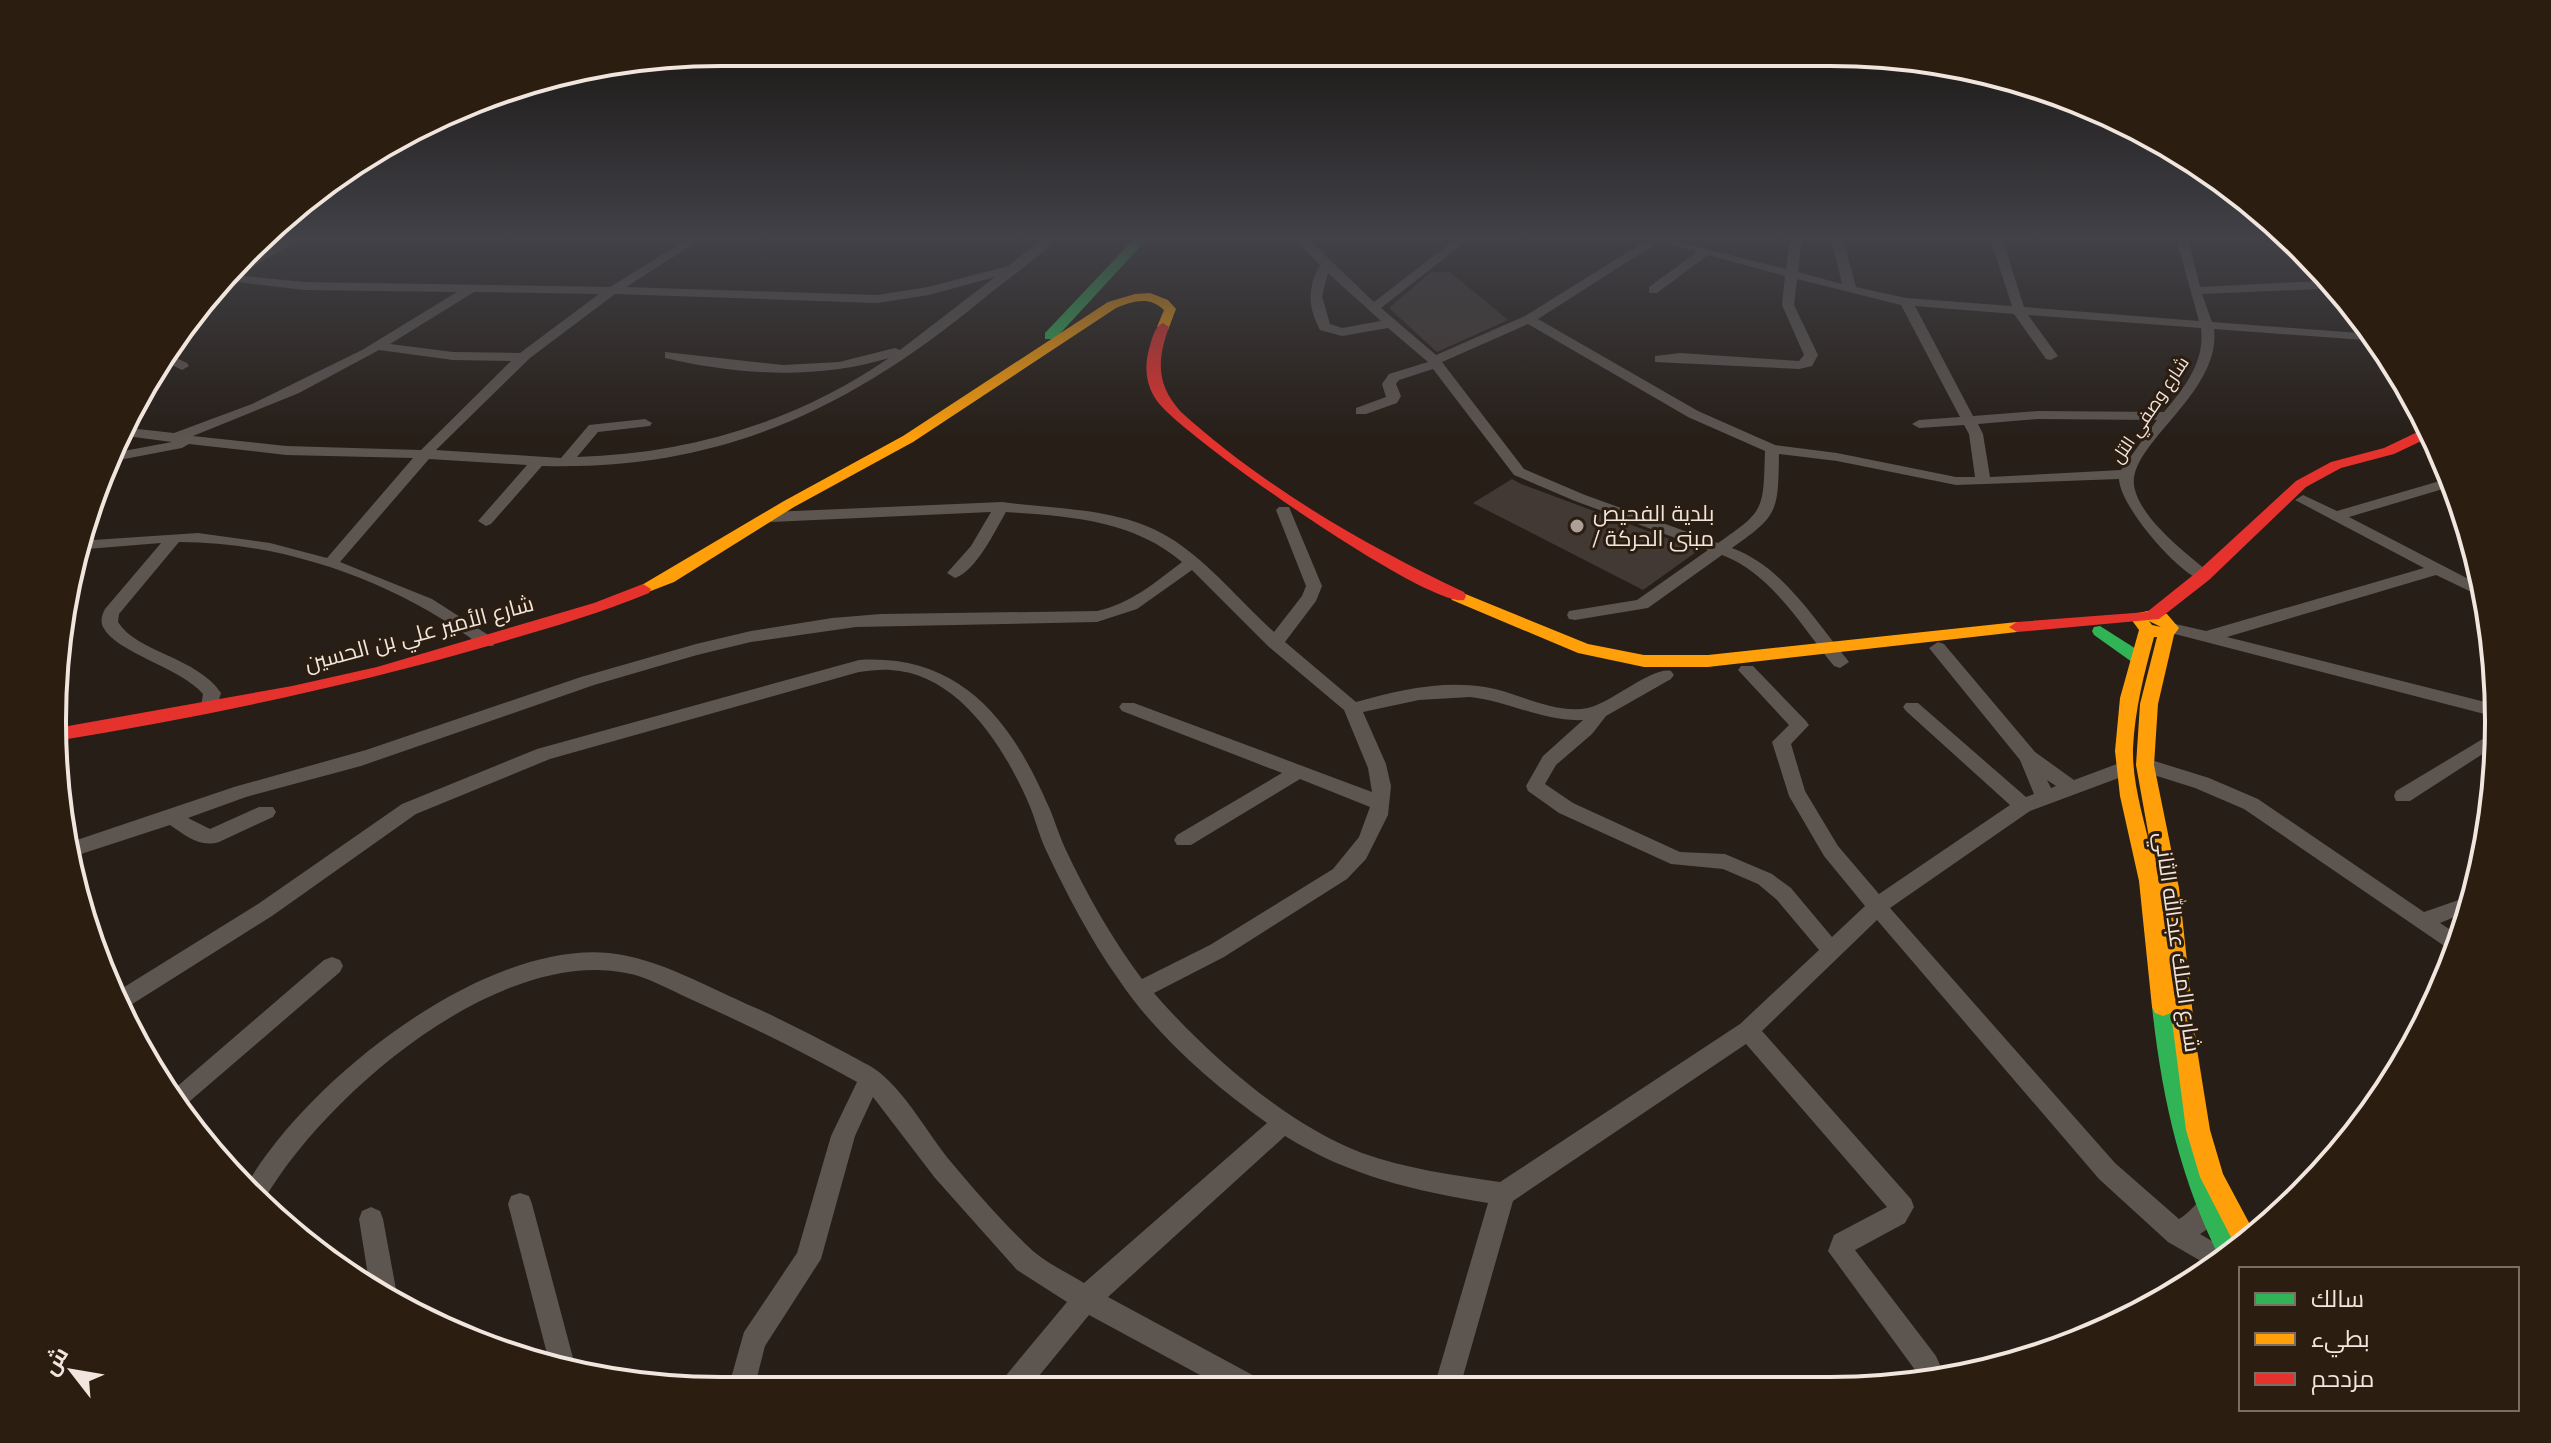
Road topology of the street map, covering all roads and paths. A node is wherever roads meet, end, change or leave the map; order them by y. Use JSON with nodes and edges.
{"nodes":[{"id":1,"x":443,"y":305,"type":"edge"},
{"id":2,"x":592,"y":305,"type":"edge"},
{"id":3,"x":971,"y":305,"type":"edge"},
{"id":4,"x":1079,"y":305,"type":"edge"},
{"id":5,"x":1087,"y":305,"type":"edge"},
{"id":6,"x":1114,"y":305,"type":"edge"},
{"id":7,"x":1168,"y":305,"type":"edge"},
{"id":8,"x":1315,"y":305,"type":"edge"},
{"id":9,"x":1551,"y":305,"type":"edge"},
{"id":10,"x":1788,"y":305,"type":"edge"},
{"id":11,"x":1908,"y":305,"type":"edge"},
{"id":12,"x":1941,"y":305,"type":"edge"},
{"id":13,"x":2018,"y":305,"type":"edge"},
{"id":14,"x":2200,"y":305,"type":"edge"},
{"id":15,"x":1375,"y":307,"type":"edge"},
{"id":16,"x":2020,"y":313,"type":"junction"},
{"id":17,"x":1529,"y":319,"type":"junction"},
{"id":18,"x":1393,"y":323,"type":"junction"},
{"id":19,"x":1059,"y":327,"type":"junction"},
{"id":20,"x":2208,"y":327,"type":"junction"},
{"id":21,"x":2361,"y":337,"type":"edge"},
{"id":22,"x":920,"y":343,"type":"junction"},
{"id":23,"x":376,"y":346,"type":"junction"},
{"id":24,"x":1043,"y":354,"type":"junction"},
{"id":25,"x":670,"y":355,"type":"dead end"},
{"id":26,"x":2051,"y":356,"type":"dead end"},
{"id":27,"x":522,"y":357,"type":"junction"},
{"id":28,"x":1660,"y":359,"type":"dead end"},
{"id":29,"x":173,"y":361,"type":"edge"},
{"id":30,"x":1435,"y":362,"type":"junction"},
{"id":31,"x":182,"y":366,"type":"dead end"},
{"id":32,"x":1361,"y":411,"type":"dead end"},
{"id":33,"x":2169,"y":416,"type":"junction"},
{"id":34,"x":1970,"y":420,"type":"junction"},
{"id":35,"x":645,"y":423,"type":"dead end"},
{"id":36,"x":1919,"y":424,"type":"dead end"},
{"id":37,"x":134,"y":433,"type":"edge"},
{"id":38,"x":2419,"y":436,"type":"edge"},
{"id":39,"x":176,"y":437,"type":"junction"},
{"id":40,"x":196,"y":441,"type":"junction"},
{"id":41,"x":2424,"y":446,"type":"edge"},
{"id":42,"x":1772,"y":449,"type":"junction"},
{"id":43,"x":423,"y":453,"type":"junction"},
{"id":44,"x":123,"y":456,"type":"edge"},
{"id":45,"x":539,"y":461,"type":"junction"},
{"id":46,"x":565,"y":462,"type":"junction"},
{"id":47,"x":2126,"y":474,"type":"junction"},
{"id":48,"x":1983,"y":482,"type":"junction"},
{"id":49,"x":2440,"y":485,"type":"edge"},
{"id":50,"x":1263,"y":488,"type":"junction"},
{"id":51,"x":2303,"y":500,"type":"junction"},
{"id":52,"x":1002,"y":507,"type":"junction"},
{"id":53,"x":1284,"y":510,"type":"junction"},
{"id":54,"x":772,"y":516,"type":"junction"},
{"id":55,"x":2337,"y":516,"type":"junction"},
{"id":56,"x":486,"y":521,"type":"dead end"},
{"id":57,"x":174,"y":538,"type":"junction"},
{"id":58,"x":90,"y":545,"type":"edge"},
{"id":59,"x":1723,"y":548,"type":"junction"},
{"id":60,"x":1191,"y":563,"type":"junction"},
{"id":61,"x":330,"y":564,"type":"junction"},
{"id":62,"x":2439,"y":569,"type":"junction"},
{"id":63,"x":955,"y":573,"type":"dead end"},
{"id":64,"x":2203,"y":576,"type":"junction"},
{"id":65,"x":2470,"y":586,"type":"edge"},
{"id":66,"x":1575,"y":615,"type":"dead end"},
{"id":67,"x":2156,"y":625,"type":"junction"},
{"id":68,"x":2100,"y":631,"type":"junction"},
{"id":69,"x":2207,"y":637,"type":"junction"},
{"id":70,"x":487,"y":642,"type":"junction"},
{"id":71,"x":1275,"y":643,"type":"junction"},
{"id":72,"x":1938,"y":648,"type":"junction"},
{"id":73,"x":1834,"y":655,"type":"junction"},
{"id":74,"x":2138,"y":658,"type":"junction"},
{"id":75,"x":1747,"y":670,"type":"junction"},
{"id":76,"x":1665,"y":675,"type":"junction"},
{"id":77,"x":210,"y":706,"type":"junction"},
{"id":78,"x":1128,"y":707,"type":"dead end"},
{"id":79,"x":1912,"y":707,"type":"dead end"},
{"id":80,"x":2485,"y":708,"type":"edge"},
{"id":81,"x":1352,"y":709,"type":"junction"},
{"id":82,"x":1600,"y":710,"type":"junction"},
{"id":83,"x":66,"y":733,"type":"edge"},
{"id":84,"x":2484,"y":744,"type":"edge"},
{"id":85,"x":2028,"y":757,"type":"junction"},
{"id":86,"x":2135,"y":766,"type":"junction"},
{"id":87,"x":1296,"y":773,"type":"junction"},
{"id":88,"x":2071,"y":787,"type":"junction"},
{"id":89,"x":2403,"y":796,"type":"dead end"},
{"id":90,"x":2045,"y":797,"type":"junction"},
{"id":91,"x":1381,"y":803,"type":"junction"},
{"id":92,"x":2023,"y":806,"type":"junction"},
{"id":93,"x":266,"y":812,"type":"dead end"},
{"id":94,"x":173,"y":817,"type":"junction"},
{"id":95,"x":1184,"y":840,"type":"dead end"},
{"id":96,"x":79,"y":847,"type":"edge"},
{"id":97,"x":1879,"y":905,"type":"junction"},
{"id":98,"x":2458,"y":907,"type":"edge"},
{"id":99,"x":2423,"y":921,"type":"junction"},
{"id":100,"x":2447,"y":939,"type":"edge"},
{"id":101,"x":1831,"y":950,"type":"junction"},
{"id":102,"x":332,"y":966,"type":"dead end"},
{"id":103,"x":1138,"y":991,"type":"junction"},
{"id":104,"x":127,"y":996,"type":"edge"},
{"id":105,"x":1748,"y":1031,"type":"junction"},
{"id":106,"x":870,"y":1078,"type":"junction"},
{"id":107,"x":183,"y":1095,"type":"edge"},
{"id":108,"x":1285,"y":1122,"type":"junction"},
{"id":109,"x":259,"y":1186,"type":"edge"},
{"id":110,"x":1503,"y":1194,"type":"junction"},
{"id":111,"x":520,"y":1204,"type":"dead end"},
{"id":112,"x":2207,"y":1209,"type":"junction"},
{"id":113,"x":371,"y":1219,"type":"dead end"},
{"id":114,"x":2241,"y":1232,"type":"edge"},
{"id":115,"x":2177,"y":1234,"type":"junction"},
{"id":116,"x":2226,"y":1244,"type":"edge"},
{"id":117,"x":2212,"y":1254,"type":"edge"},
{"id":118,"x":382,"y":1282,"type":"edge"},
{"id":119,"x":1086,"y":1299,"type":"junction"},
{"id":120,"x":561,"y":1357,"type":"edge"},
{"id":121,"x":1927,"y":1365,"type":"dead end"},
{"id":122,"x":744,"y":1377,"type":"edge"},
{"id":123,"x":1021,"y":1377,"type":"edge"},
{"id":124,"x":1231,"y":1377,"type":"edge"},
{"id":125,"x":1450,"y":1377,"type":"edge"}],
"edges":[{"from":1,"to":23,"type":"street"},
{"from":2,"to":27,"type":"street"},
{"from":3,"to":22,"type":"street"},
{"from":4,"to":19,"type":"street","name":"شارع الأمير علي بن الحسين"},
{"from":5,"to":19,"type":"street","name":"شارع الأمير علي بن الحسين"},
{"from":6,"to":24,"type":"street"},
{"from":7,"to":50,"type":"street"},
{"from":8,"to":18,"type":"street"},
{"from":9,"to":17,"type":"street"},
{"from":10,"to":28,"type":"street"},
{"from":11,"to":34,"type":"street"},
{"from":12,"to":16,"type":"street"},
{"from":13,"to":16,"type":"street"},
{"from":14,"to":20,"type":"street","name":"شارع وصفي التل"},
{"from":15,"to":18,"type":"street"},
{"from":16,"to":20,"type":"street"},
{"from":16,"to":26,"type":"street"},
{"from":17,"to":30,"type":"street"},
{"from":17,"to":42,"type":"street"},
{"from":18,"to":30,"type":"street"},
{"from":19,"to":24,"type":"street","name":"شارع الأمير علي بن الحسين"},
{"from":20,"to":21,"type":"street"},
{"from":20,"to":33,"type":"street","name":"شارع وصفي التل"},
{"from":22,"to":25,"type":"street"},
{"from":22,"to":46,"type":"street"},
{"from":23,"to":27,"type":"street"},
{"from":23,"to":39,"type":"street"},
{"from":24,"to":50,"type":"street"},
{"from":24,"to":54,"type":"street","name":"شارع الأمير علي بن الحسين"},
{"from":27,"to":43,"type":"street"},
{"from":29,"to":31,"type":"street"},
{"from":30,"to":32,"type":"street"},
{"from":30,"to":59,"type":"street"},
{"from":33,"to":34,"type":"street"},
{"from":33,"to":47,"type":"street","name":"شارع وصفي التل"},
{"from":34,"to":36,"type":"street"},
{"from":34,"to":48,"type":"street"},
{"from":35,"to":46,"type":"street"},
{"from":37,"to":39,"type":"street"},
{"from":38,"to":64,"type":"street"},
{"from":39,"to":40,"type":"street"},
{"from":40,"to":43,"type":"street"},
{"from":40,"to":44,"type":"street"},
{"from":41,"to":51,"type":"street"},
{"from":42,"to":48,"type":"street"},
{"from":42,"to":59,"type":"street"},
{"from":43,"to":45,"type":"street"},
{"from":43,"to":61,"type":"street"},
{"from":45,"to":46,"type":"street"},
{"from":45,"to":56,"type":"street"},
{"from":47,"to":48,"type":"street"},
{"from":47,"to":64,"type":"street","name":"شارع وصفي التل"},
{"from":49,"to":55,"type":"street"},
{"from":50,"to":53,"type":"street"},
{"from":50,"to":73,"type":"street"},
{"from":51,"to":55,"type":"street"},
{"from":51,"to":67,"type":"street"},
{"from":52,"to":54,"type":"street"},
{"from":52,"to":60,"type":"street"},
{"from":52,"to":63,"type":"street"},
{"from":53,"to":71,"type":"street"},
{"from":53,"to":76,"type":"street"},
{"from":54,"to":70,"type":"street","name":"شارع الأمير علي بن الحسين"},
{"from":55,"to":62,"type":"street"},
{"from":57,"to":58,"type":"street"},
{"from":57,"to":61,"type":"street"},
{"from":57,"to":77,"type":"street"},
{"from":59,"to":66,"type":"street"},
{"from":59,"to":73,"type":"street"},
{"from":60,"to":71,"type":"street"},
{"from":60,"to":94,"type":"street"},
{"from":61,"to":70,"type":"street"},
{"from":62,"to":65,"type":"street"},
{"from":62,"to":69,"type":"street"},
{"from":64,"to":67,"type":"street"},
{"from":67,"to":68,"type":"street"},
{"from":67,"to":69,"type":"street"},
{"from":67,"to":73,"type":"street"},
{"from":67,"to":74,"type":"street","name":"شارع الملك عبدالله الثاني"},
{"from":67,"to":86,"type":"street","name":"شارع الملك عبدالله الثاني"},
{"from":68,"to":72,"type":"street"},
{"from":68,"to":74,"type":"street"},
{"from":69,"to":80,"type":"street"},
{"from":70,"to":77,"type":"street","name":"شارع الأمير علي بن الحسين"},
{"from":71,"to":81,"type":"street"},
{"from":72,"to":73,"type":"street"},
{"from":72,"to":85,"type":"street"},
{"from":73,"to":75,"type":"street"},
{"from":74,"to":86,"type":"street","name":"شارع الملك عبدالله الثاني"},
{"from":75,"to":76,"type":"street"},
{"from":75,"to":97,"type":"street"},
{"from":76,"to":82,"type":"street"},
{"from":77,"to":83,"type":"street","name":"شارع الأمير علي بن الحسين"},
{"from":78,"to":87,"type":"street"},
{"from":79,"to":92,"type":"street"},
{"from":81,"to":82,"type":"street"},
{"from":81,"to":91,"type":"street"},
{"from":82,"to":101,"type":"street"},
{"from":84,"to":89,"type":"street"},
{"from":85,"to":88,"type":"street"},
{"from":85,"to":90,"type":"street"},
{"from":86,"to":88,"type":"street"},
{"from":86,"to":99,"type":"street"},
{"from":86,"to":112,"type":"street","name":"شارع الملك عبدالله الثاني"},
{"from":86,"to":114,"type":"street","name":"شارع الملك عبدالله الثاني"},
{"from":87,"to":91,"type":"street"},
{"from":87,"to":95,"type":"street"},
{"from":88,"to":90,"type":"street"},
{"from":90,"to":92,"type":"street"},
{"from":91,"to":103,"type":"street"},
{"from":92,"to":97,"type":"street"},
{"from":93,"to":94,"type":"street"},
{"from":94,"to":96,"type":"street"},
{"from":97,"to":101,"type":"street"},
{"from":97,"to":115,"type":"street"},
{"from":98,"to":99,"type":"street"},
{"from":99,"to":100,"type":"street"},
{"from":101,"to":105,"type":"street"},
{"from":102,"to":107,"type":"street"},
{"from":103,"to":104,"type":"street"},
{"from":103,"to":108,"type":"street"},
{"from":105,"to":110,"type":"street"},
{"from":105,"to":121,"type":"street"},
{"from":106,"to":109,"type":"street"},
{"from":106,"to":119,"type":"street"},
{"from":106,"to":122,"type":"street"},
{"from":108,"to":110,"type":"street"},
{"from":108,"to":119,"type":"street"},
{"from":110,"to":125,"type":"street"},
{"from":111,"to":120,"type":"street"},
{"from":112,"to":115,"type":"street"},
{"from":112,"to":116,"type":"street","name":"شارع الملك عبدالله الثاني"},
{"from":113,"to":118,"type":"street"},
{"from":115,"to":117,"type":"street"},
{"from":119,"to":123,"type":"street"},
{"from":119,"to":124,"type":"street"}]}
